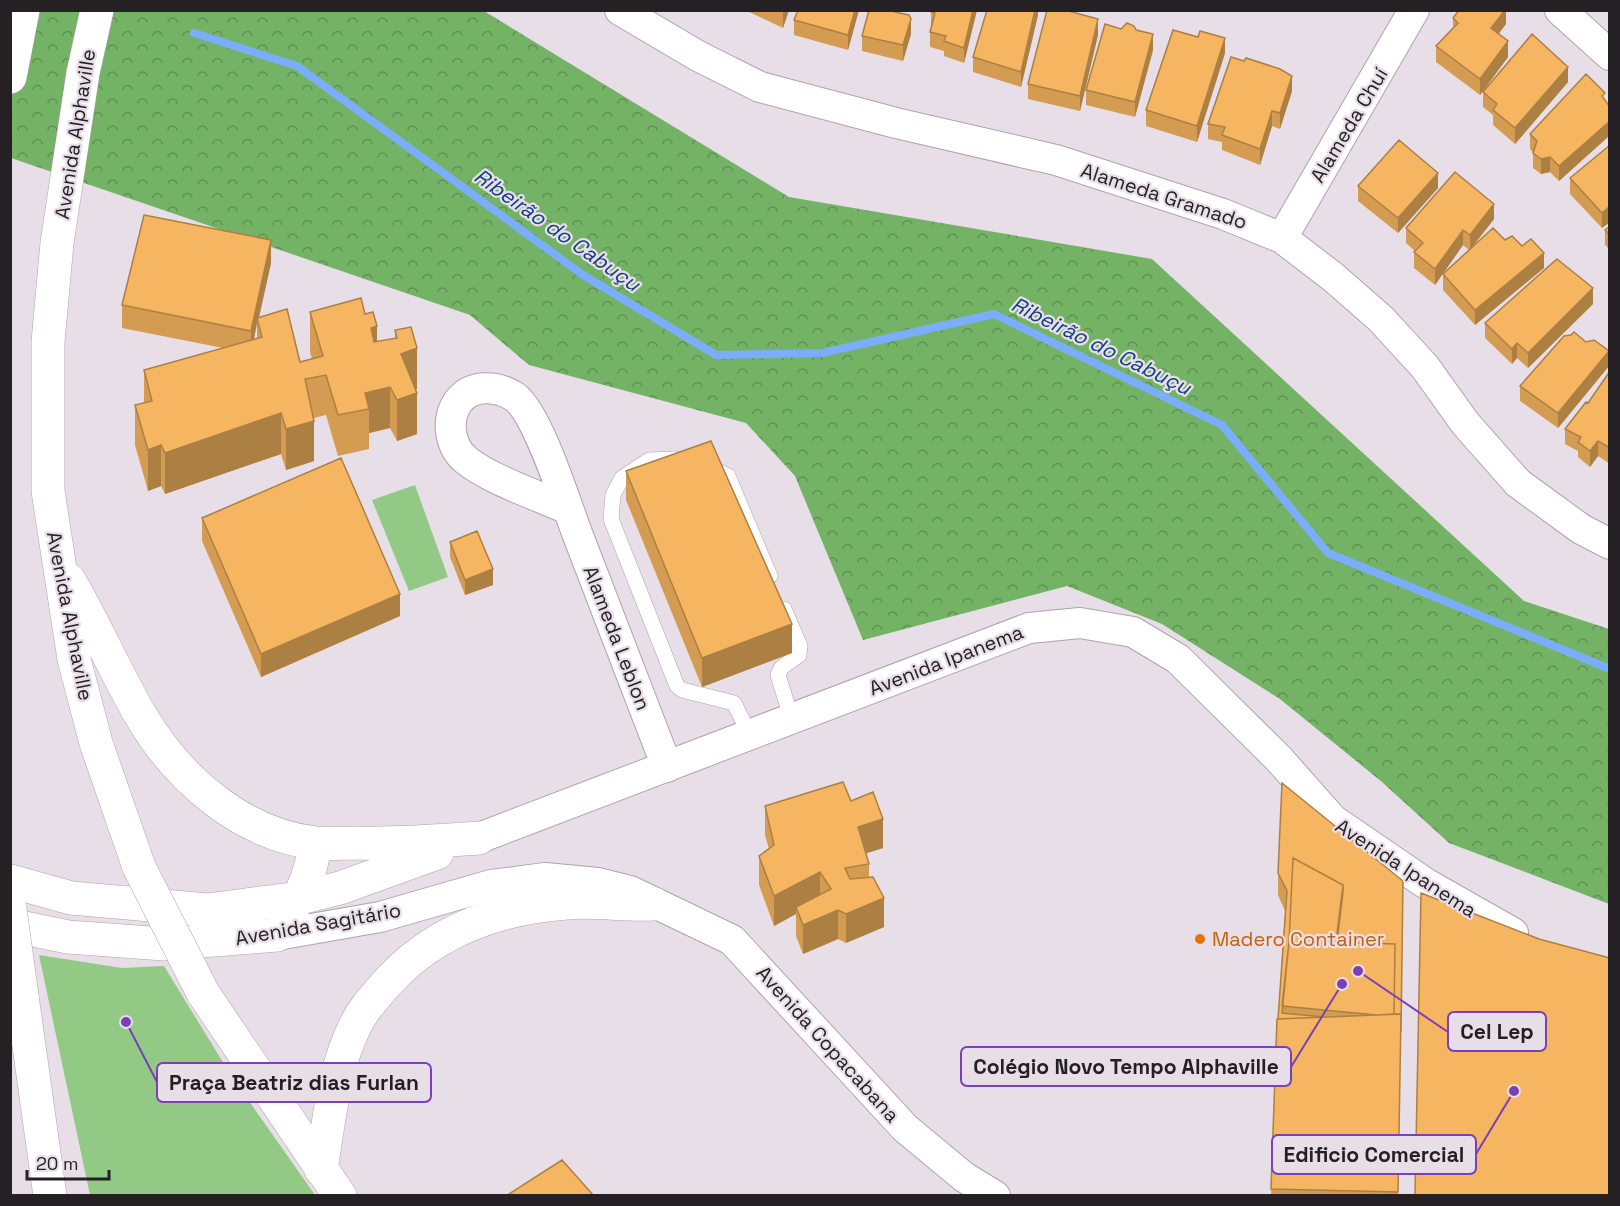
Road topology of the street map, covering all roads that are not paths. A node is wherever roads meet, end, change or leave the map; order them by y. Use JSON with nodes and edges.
{"nodes":[{"id":1,"x":23,"y":10,"type":"edge"},
{"id":2,"x":98,"y":10,"type":"edge"},
{"id":3,"x":620,"y":10,"type":"edge"},
{"id":4,"x":1414,"y":10,"type":"edge"},
{"id":5,"x":1560,"y":10,"type":"edge"},
{"id":6,"x":1610,"y":55,"type":"edge"},
{"id":7,"x":10,"y":77,"type":"edge"},
{"id":8,"x":1282,"y":238,"type":"junction"},
{"id":9,"x":568,"y":509,"type":"dead end"},
{"id":10,"x":1610,"y":544,"type":"edge"},
{"id":11,"x":59,"y":562,"type":"junction"},
{"id":12,"x":792,"y":720,"type":"junction"},
{"id":13,"x":749,"y":733,"type":"junction"},
{"id":14,"x":667,"y":767,"type":"junction"},
{"id":15,"x":479,"y":838,"type":"junction"},
{"id":16,"x":315,"y":843,"type":"junction"},
{"id":17,"x":10,"y":881,"type":"edge"},
{"id":18,"x":300,"y":898,"type":"junction"},
{"id":19,"x":654,"y":904,"type":"junction"},
{"id":20,"x":10,"y":909,"type":"edge"},
{"id":21,"x":10,"y":925,"type":"edge"},
{"id":22,"x":277,"y":935,"type":"junction"},
{"id":23,"x":1541,"y":946,"type":"edge"},
{"id":24,"x":330,"y":1183,"type":"edge"},
{"id":25,"x":50,"y":1196,"type":"edge"},
{"id":26,"x":995,"y":1196,"type":"edge"}],
"edges":[{"from":1,"to":7,"type":"main road"},
{"from":2,"to":11,"type":"main road","name":"Avenida Alphaville"},
{"from":3,"to":8,"type":"street","name":"Alameda Gramado"},
{"from":4,"to":8,"type":"street","name":"Alameda Chuí"},
{"from":5,"to":6,"type":"street"},
{"from":8,"to":10,"type":"street","name":"Alameda Gramado"},
{"from":9,"to":14,"type":"street","name":"Alameda Leblon"},
{"from":11,"to":16,"type":"main road"},
{"from":11,"to":24,"type":"main road","name":"Avenida Alphaville","bridge":true},
{"from":12,"to":13,"type":"street","name":"Avenida Ipanema"},
{"from":12,"to":13,"type":"lane"},
{"from":12,"to":23,"type":"street","name":"Avenida Ipanema"},
{"from":13,"to":14,"type":"street","name":"Avenida Ipanema"},
{"from":14,"to":15,"type":"street","name":"Avenida Ipanema"},
{"from":15,"to":16,"type":"main road"},
{"from":15,"to":18,"type":"main road","name":"Avenida Sagitário"},
{"from":16,"to":18,"type":"main road"},
{"from":17,"to":18,"type":"main road","name":"Avenida Sagitário"},
{"from":18,"to":22,"type":"main road"},
{"from":19,"to":22,"type":"street","name":"Avenida Sagitário"},
{"from":19,"to":24,"type":"main road"},
{"from":19,"to":26,"type":"street","name":"Avenida Copacabana"},
{"from":20,"to":25,"type":"main road","bridge":true},
{"from":21,"to":22,"type":"main road","name":"Avenida Sagitário"}]}
